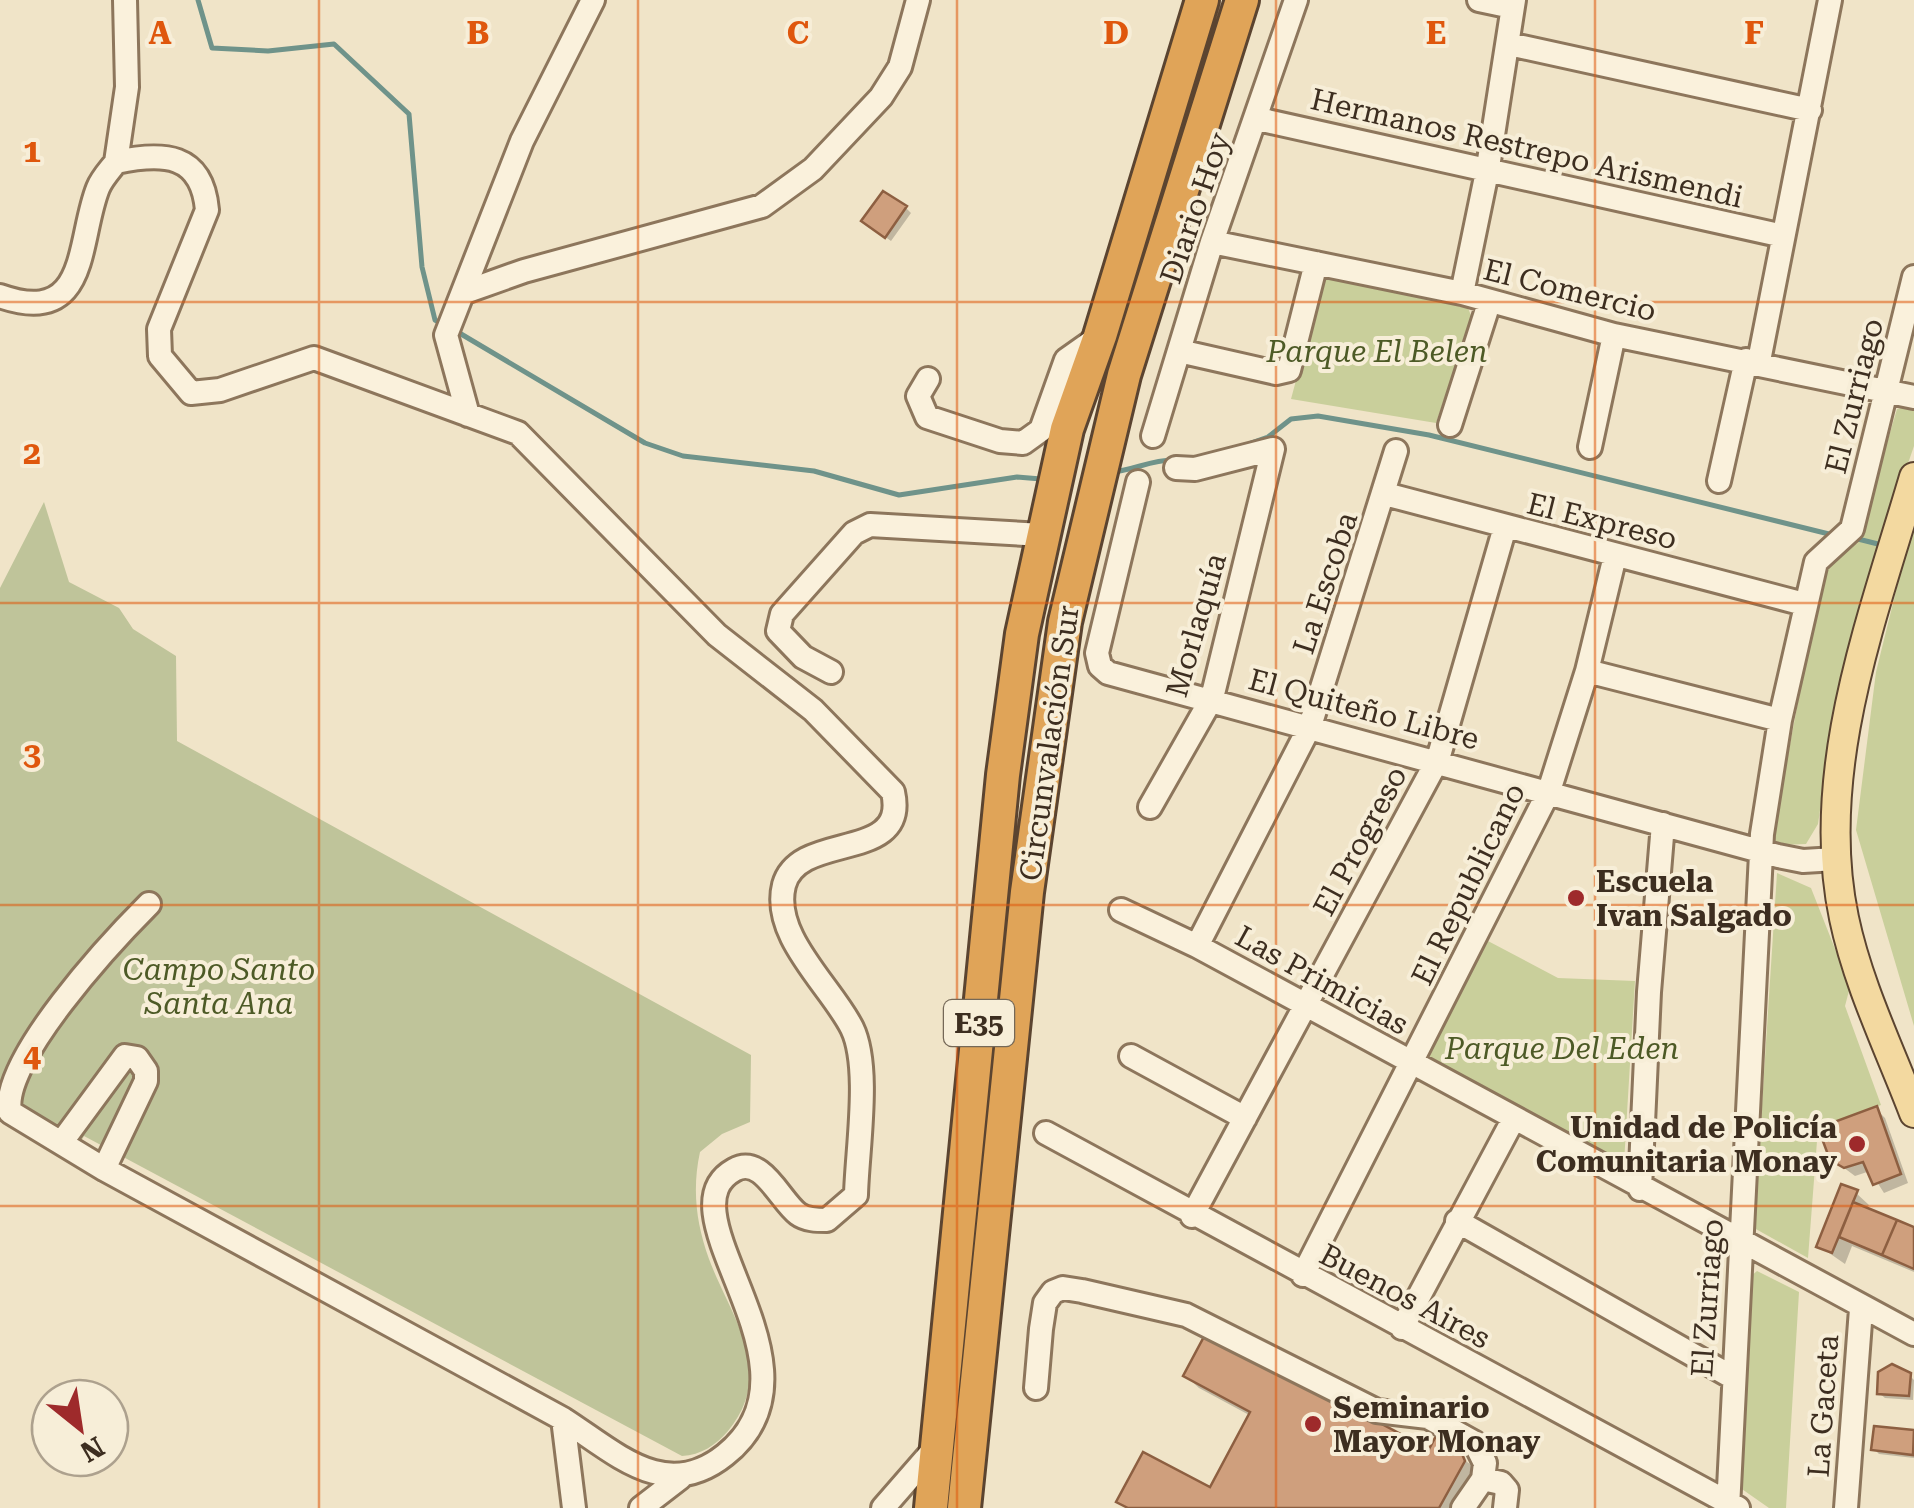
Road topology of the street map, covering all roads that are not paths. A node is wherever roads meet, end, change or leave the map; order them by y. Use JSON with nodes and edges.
{"nodes":[{"id":1,"x":125,"y":0,"type":"edge"},
{"id":2,"x":593,"y":0,"type":"edge"},
{"id":3,"x":918,"y":0,"type":"edge"},
{"id":4,"x":1202,"y":0,"type":"edge"},
{"id":5,"x":1242,"y":0,"type":"edge"},
{"id":6,"x":1296,"y":0,"type":"edge"},
{"id":7,"x":1478,"y":0,"type":"edge"},
{"id":8,"x":1830,"y":0,"type":"edge"},
{"id":9,"x":1513,"y":4,"type":"edge"},
{"id":10,"x":1508,"y":44,"type":"junction"},
{"id":11,"x":1810,"y":110,"type":"junction"},
{"id":12,"x":1258,"y":119,"type":"junction"},
{"id":13,"x":116,"y":162,"type":"junction"},
{"id":14,"x":1488,"y":167,"type":"junction"},
{"id":15,"x":1783,"y":236,"type":"junction"},
{"id":16,"x":1212,"y":242,"type":"junction"},
{"id":17,"x":1316,"y":262,"type":"junction"},
{"id":18,"x":1914,"y":277,"type":"edge"},
{"id":19,"x":466,"y":292,"type":"junction"},
{"id":20,"x":1462,"y":294,"type":"junction"},
{"id":21,"x":0,"y":296,"type":"edge"},
{"id":22,"x":1489,"y":303,"type":"junction"},
{"id":23,"x":1614,"y":335,"type":"junction"},
{"id":24,"x":1100,"y":336,"type":"junction"},
{"id":25,"x":1179,"y":351,"type":"junction"},
{"id":26,"x":1753,"y":361,"type":"junction"},
{"id":27,"x":928,"y":379,"type":"dead end"},
{"id":28,"x":1888,"y":391,"type":"junction"},
{"id":29,"x":1914,"y":397,"type":"edge"},
{"id":30,"x":468,"y":415,"type":"junction"},
{"id":31,"x":1450,"y":425,"type":"dead end"},
{"id":32,"x":1153,"y":436,"type":"dead end"},
{"id":33,"x":1590,"y":447,"type":"dead end"},
{"id":34,"x":1396,"y":451,"type":"dead end"},
{"id":35,"x":1176,"y":468,"type":"dead end"},
{"id":36,"x":1914,"y":477,"type":"edge"},
{"id":37,"x":1719,"y":481,"type":"dead end"},
{"id":38,"x":1138,"y":482,"type":"dead end"},
{"id":39,"x":1385,"y":494,"type":"junction"},
{"id":40,"x":1505,"y":527,"type":"junction"},
{"id":41,"x":1043,"y":534,"type":"junction"},
{"id":42,"x":1616,"y":556,"type":"junction"},
{"id":43,"x":1804,"y":604,"type":"junction"},
{"id":44,"x":1062,"y":642,"type":"junction"},
{"id":45,"x":1102,"y":663,"type":"junction"},
{"id":46,"x":1587,"y":671,"type":"junction"},
{"id":47,"x":832,"y":672,"type":"dead end"},
{"id":48,"x":1212,"y":698,"type":"junction"},
{"id":49,"x":1780,"y":720,"type":"junction"},
{"id":50,"x":1310,"y":726,"type":"junction"},
{"id":51,"x":1438,"y":760,"type":"junction"},
{"id":52,"x":1548,"y":791,"type":"junction"},
{"id":53,"x":1150,"y":807,"type":"dead end"},
{"id":54,"x":1664,"y":824,"type":"junction"},
{"id":55,"x":1762,"y":852,"type":"junction"},
{"id":56,"x":1836,"y":859,"type":"junction"},
{"id":57,"x":149,"y":904,"type":"dead end"},
{"id":58,"x":1121,"y":910,"type":"dead end"},
{"id":59,"x":1197,"y":946,"type":"junction"},
{"id":60,"x":1305,"y":1006,"type":"junction"},
{"id":61,"x":1131,"y":1056,"type":"dead end"},
{"id":62,"x":1413,"y":1064,"type":"junction"},
{"id":63,"x":1914,"y":1113,"type":"edge"},
{"id":64,"x":1245,"y":1118,"type":"junction"},
{"id":65,"x":1513,"y":1120,"type":"junction"},
{"id":66,"x":1046,"y":1133,"type":"dead end"},
{"id":67,"x":61,"y":1144,"type":"junction"},
{"id":68,"x":104,"y":1169,"type":"junction"},
{"id":69,"x":1640,"y":1189,"type":"junction"},
{"id":70,"x":1192,"y":1216,"type":"junction"},
{"id":71,"x":1457,"y":1221,"type":"junction"},
{"id":72,"x":1740,"y":1242,"type":"junction"},
{"id":73,"x":1302,"y":1275,"type":"junction"},
{"id":74,"x":1861,"y":1309,"type":"junction"},
{"id":75,"x":1402,"y":1328,"type":"junction"},
{"id":76,"x":1914,"y":1334,"type":"edge"},
{"id":77,"x":1732,"y":1377,"type":"junction"},
{"id":78,"x":1036,"y":1388,"type":"dead end"},
{"id":79,"x":942,"y":1413,"type":"junction"},
{"id":80,"x":563,"y":1420,"type":"junction"},
{"id":81,"x":680,"y":1478,"type":"junction"},
{"id":82,"x":1483,"y":1479,"type":"junction"},
{"id":83,"x":1732,"y":1506,"type":"edge"},
{"id":84,"x":574,"y":1508,"type":"edge"},
{"id":85,"x":641,"y":1508,"type":"edge"},
{"id":86,"x":884,"y":1508,"type":"edge"},
{"id":87,"x":931,"y":1508,"type":"edge"},
{"id":88,"x":964,"y":1508,"type":"edge"},
{"id":89,"x":1463,"y":1508,"type":"edge"},
{"id":90,"x":1505,"y":1508,"type":"edge"},
{"id":91,"x":1846,"y":1508,"type":"edge"}],
"edges":[{"from":1,"to":13,"type":"street"},
{"from":2,"to":19,"type":"street"},
{"from":3,"to":19,"type":"street"},
{"from":4,"to":24,"type":"highway","name":"Circunvalación Sur","number":"E35"},
{"from":5,"to":44,"type":"highway","name":"Circunvalación Sur","number":"E35"},
{"from":6,"to":12,"type":"street","name":"Diario Hoy"},
{"from":7,"to":9,"type":"street"},
{"from":8,"to":11,"type":"street"},
{"from":9,"to":10,"type":"street"},
{"from":10,"to":11,"type":"street"},
{"from":10,"to":14,"type":"street"},
{"from":11,"to":15,"type":"street"},
{"from":12,"to":14,"type":"street","name":"Hermanos Restrepo Arismendi"},
{"from":12,"to":16,"type":"street","name":"Diario Hoy"},
{"from":13,"to":21,"type":"street"},
{"from":13,"to":30,"type":"street"},
{"from":14,"to":15,"type":"street","name":"Hermanos Restrepo Arismendi"},
{"from":14,"to":20,"type":"street"},
{"from":15,"to":26,"type":"street"},
{"from":16,"to":17,"type":"street","name":"El Comercio"},
{"from":16,"to":25,"type":"street","name":"Diario Hoy"},
{"from":17,"to":20,"type":"street","name":"El Comercio"},
{"from":17,"to":25,"type":"street"},
{"from":18,"to":28,"type":"street","name":"El Zurriago"},
{"from":19,"to":30,"type":"street"},
{"from":20,"to":22,"type":"street","name":"El Comercio"},
{"from":22,"to":23,"type":"street","name":"El Comercio"},
{"from":22,"to":31,"type":"street"},
{"from":23,"to":26,"type":"street","name":"El Comercio"},
{"from":23,"to":33,"type":"street"},
{"from":24,"to":27,"type":"street"},
{"from":24,"to":41,"type":"highway","name":"Circunvalación Sur","number":"E35"},
{"from":25,"to":32,"type":"street","name":"Diario Hoy"},
{"from":26,"to":28,"type":"street","name":"El Comercio"},
{"from":26,"to":37,"type":"street"},
{"from":28,"to":29,"type":"street","name":"El Comercio"},
{"from":28,"to":43,"type":"street","name":"El Zurriago"},
{"from":30,"to":81,"type":"street"},
{"from":34,"to":39,"type":"street","name":"La Escoba"},
{"from":35,"to":48,"type":"street","name":"Morlaquía"},
{"from":36,"to":56,"type":"main road"},
{"from":38,"to":45,"type":"street"},
{"from":39,"to":40,"type":"street","name":"El Expreso"},
{"from":39,"to":50,"type":"street","name":"La Escoba"},
{"from":40,"to":42,"type":"street","name":"El Expreso"},
{"from":40,"to":51,"type":"street","name":"El Progreso"},
{"from":41,"to":47,"type":"street"},
{"from":41,"to":79,"type":"highway","name":"Circunvalación Sur","number":"E35"},
{"from":42,"to":43,"type":"street","name":"El Expreso"},
{"from":42,"to":46,"type":"street","name":"El Republicano"},
{"from":43,"to":49,"type":"street","name":"El Zurriago"},
{"from":44,"to":45,"type":"street","name":"El Quiteño Libre"},
{"from":44,"to":88,"type":"highway","name":"Circunvalación Sur","number":"E35"},
{"from":45,"to":48,"type":"street","name":"El Quiteño Libre"},
{"from":46,"to":49,"type":"street"},
{"from":46,"to":52,"type":"street","name":"El Republicano"},
{"from":48,"to":50,"type":"street","name":"El Quiteño Libre"},
{"from":48,"to":53,"type":"street","name":"Morlaquía"},
{"from":49,"to":55,"type":"street","name":"El Zurriago"},
{"from":50,"to":51,"type":"street","name":"El Quiteño Libre"},
{"from":50,"to":59,"type":"street","name":"La Escoba"},
{"from":51,"to":52,"type":"street","name":"El Quiteño Libre"},
{"from":51,"to":60,"type":"street","name":"El Progreso"},
{"from":52,"to":54,"type":"street","name":"El Quiteño Libre"},
{"from":52,"to":62,"type":"street","name":"El Republicano"},
{"from":54,"to":55,"type":"street","name":"El Quiteño Libre"},
{"from":54,"to":69,"type":"street"},
{"from":55,"to":56,"type":"street","name":"El Quiteño Libre"},
{"from":55,"to":72,"type":"street","name":"El Zurriago"},
{"from":56,"to":63,"type":"main road"},
{"from":57,"to":67,"type":"street"},
{"from":58,"to":59,"type":"street","name":"Las Primicias"},
{"from":59,"to":60,"type":"street","name":"Las Primicias"},
{"from":60,"to":62,"type":"street","name":"Las Primicias"},
{"from":60,"to":64,"type":"street","name":"El Progreso"},
{"from":61,"to":64,"type":"street"},
{"from":62,"to":65,"type":"street","name":"Las Primicias"},
{"from":62,"to":73,"type":"street","name":"El Republicano"},
{"from":64,"to":70,"type":"street","name":"El Progreso"},
{"from":65,"to":69,"type":"street","name":"Las Primicias"},
{"from":65,"to":71,"type":"street"},
{"from":66,"to":70,"type":"street","name":"Buenos Aires"},
{"from":67,"to":68,"type":"street"},
{"from":67,"to":68,"type":"street"},
{"from":68,"to":80,"type":"street"},
{"from":69,"to":72,"type":"street","name":"Las Primicias"},
{"from":70,"to":73,"type":"street","name":"Buenos Aires"},
{"from":71,"to":75,"type":"street"},
{"from":71,"to":77,"type":"street"},
{"from":72,"to":74,"type":"street","name":"Las Primicias"},
{"from":72,"to":77,"type":"street","name":"El Zurriago"},
{"from":73,"to":75,"type":"street","name":"Buenos Aires"},
{"from":74,"to":76,"type":"street","name":"Las Primicias"},
{"from":74,"to":91,"type":"street","name":"La Gaceta"},
{"from":75,"to":83,"type":"street","name":"Buenos Aires"},
{"from":77,"to":83,"type":"street","name":"El Zurriago"},
{"from":78,"to":82,"type":"street"},
{"from":79,"to":86,"type":"street"},
{"from":79,"to":87,"type":"highway","name":"Circunvalación Sur","number":"E35"},
{"from":80,"to":81,"type":"street"},
{"from":80,"to":84,"type":"street"},
{"from":81,"to":85,"type":"street"},
{"from":82,"to":89,"type":"street"},
{"from":82,"to":90,"type":"street"}]}
